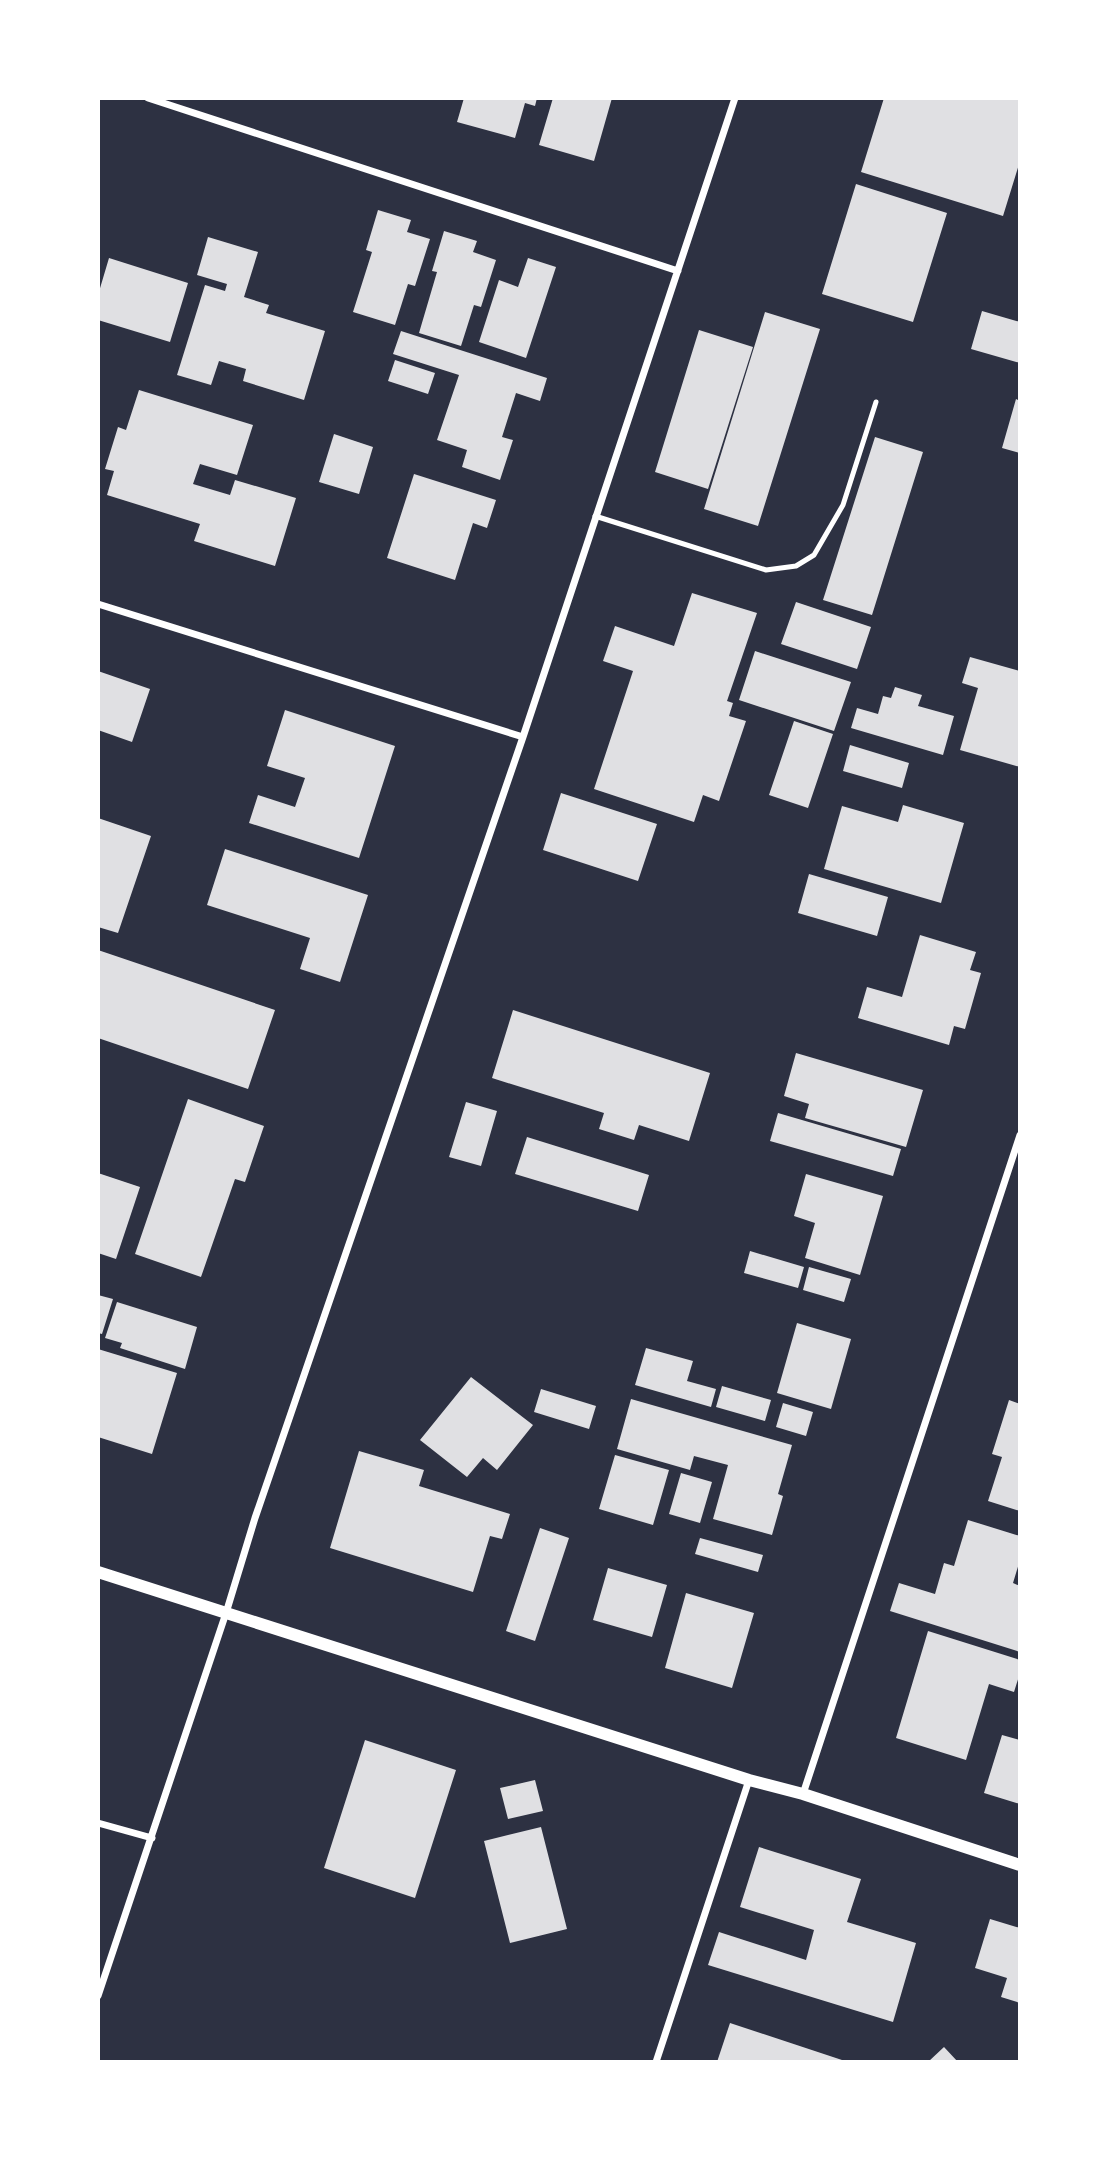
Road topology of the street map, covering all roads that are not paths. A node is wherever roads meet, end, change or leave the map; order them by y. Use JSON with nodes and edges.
{"nodes":[{"id":1,"x":148,"y":98,"type":"edge"},
{"id":2,"x":735,"y":98,"type":"edge"},
{"id":3,"x":678,"y":271,"type":"junction"},
{"id":4,"x":876,"y":402,"type":"dead end"},
{"id":5,"x":595,"y":516,"type":"junction"},
{"id":6,"x":98,"y":604,"type":"edge"},
{"id":7,"x":523,"y":737,"type":"junction"},
{"id":8,"x":1020,"y":1135,"type":"edge"},
{"id":9,"x":98,"y":1572,"type":"edge"},
{"id":10,"x":226,"y":1613,"type":"junction"},
{"id":11,"x":749,"y":1780,"type":"junction"},
{"id":12,"x":803,"y":1794,"type":"junction"},
{"id":13,"x":98,"y":1823,"type":"edge"},
{"id":14,"x":152,"y":1838,"type":"junction"},
{"id":15,"x":1020,"y":1865,"type":"edge"},
{"id":16,"x":98,"y":1996,"type":"edge"},
{"id":17,"x":656,"y":2062,"type":"edge"}],
"edges":[{"from":1,"to":3,"type":"street"},
{"from":2,"to":3,"type":"street"},
{"from":3,"to":5,"type":"street"},
{"from":4,"to":5,"type":"lane"},
{"from":5,"to":7,"type":"street"},
{"from":6,"to":7,"type":"street"},
{"from":7,"to":10,"type":"street"},
{"from":8,"to":12,"type":"street"},
{"from":9,"to":10,"type":"street"},
{"from":10,"to":11,"type":"street"},
{"from":10,"to":14,"type":"street"},
{"from":11,"to":12,"type":"street"},
{"from":11,"to":17,"type":"street"},
{"from":12,"to":15,"type":"street"},
{"from":13,"to":14,"type":"street"},
{"from":14,"to":16,"type":"street"}]}
